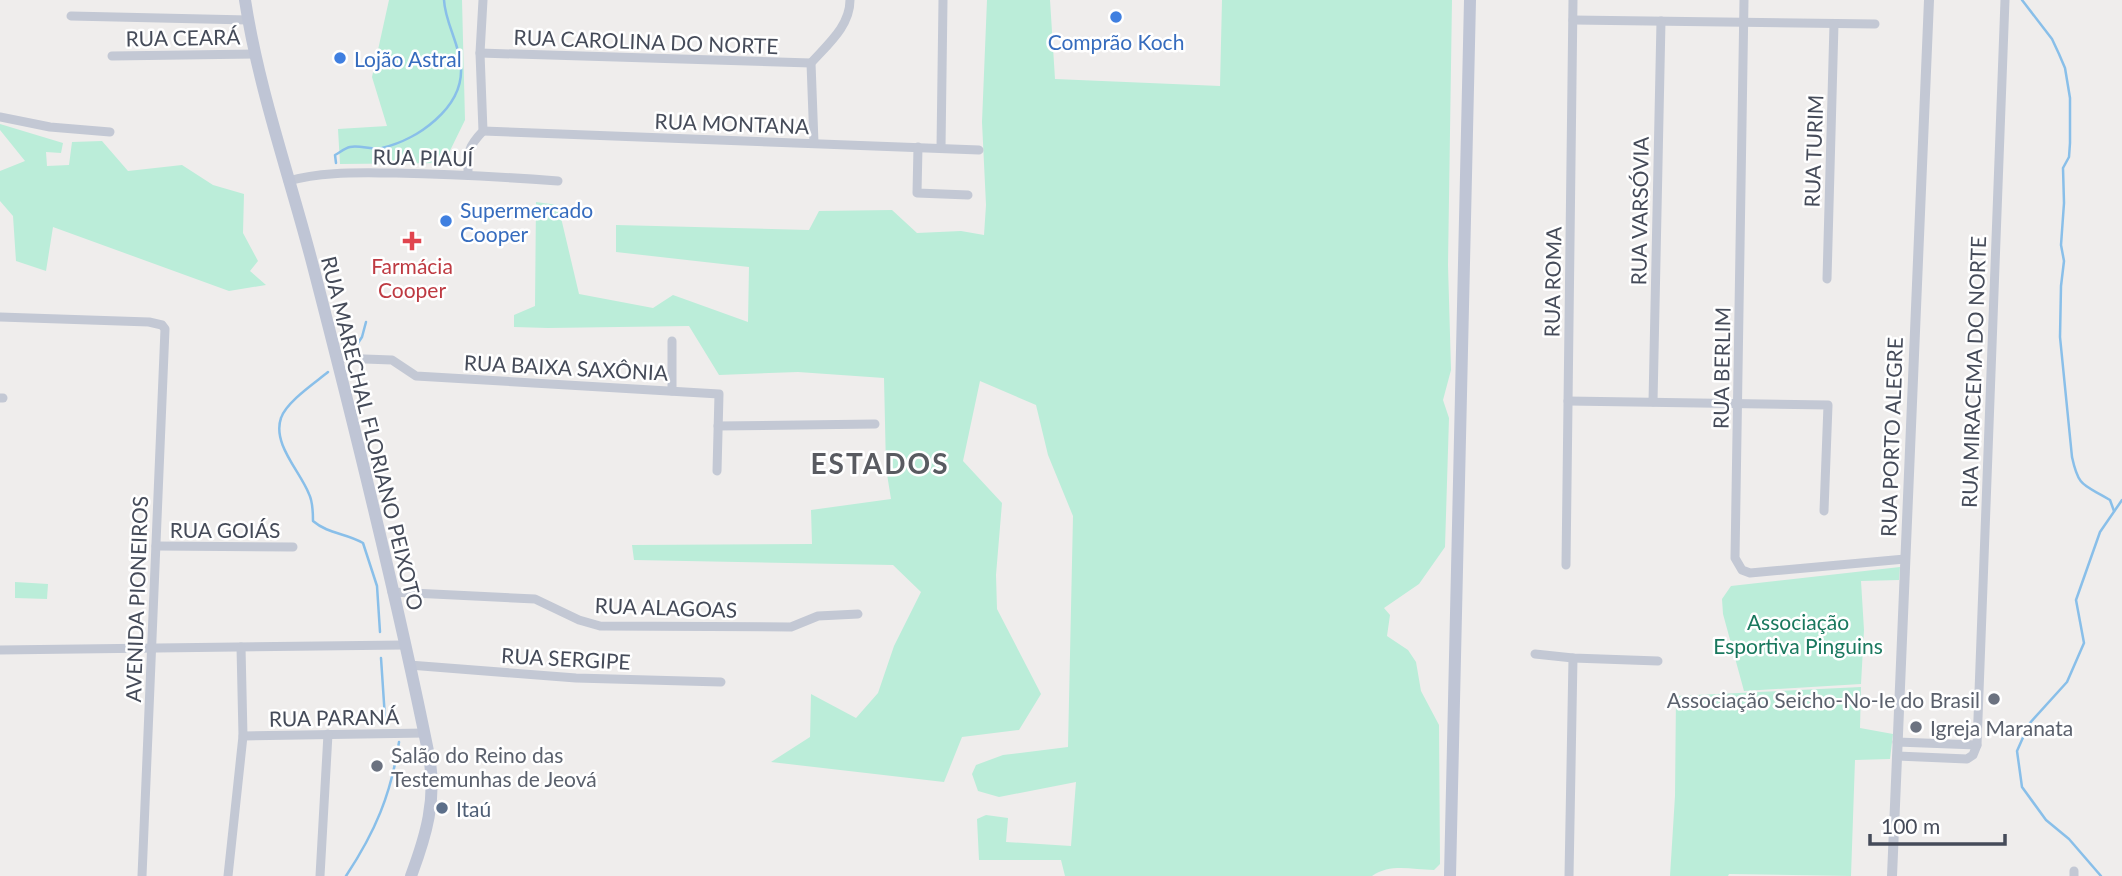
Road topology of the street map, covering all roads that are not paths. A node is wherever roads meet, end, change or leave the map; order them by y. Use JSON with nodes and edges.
{"nodes":[{"id":1,"x":245,"y":0,"type":"edge"},
{"id":2,"x":483,"y":0,"type":"edge"},
{"id":3,"x":850,"y":0,"type":"edge"},
{"id":4,"x":943,"y":0,"type":"edge"},
{"id":5,"x":1469,"y":0,"type":"edge"},
{"id":6,"x":1573,"y":0,"type":"edge"},
{"id":7,"x":1744,"y":0,"type":"edge"},
{"id":8,"x":1929,"y":0,"type":"edge"},
{"id":9,"x":2005,"y":0,"type":"edge"},
{"id":10,"x":71,"y":16,"type":"dead end"},
{"id":11,"x":248,"y":20,"type":"junction"},
{"id":12,"x":1573,"y":20,"type":"junction"},
{"id":13,"x":1661,"y":21,"type":"junction"},
{"id":14,"x":1744,"y":22,"type":"junction"},
{"id":15,"x":1833,"y":24,"type":"junction"},
{"id":16,"x":1875,"y":24,"type":"dead end"},
{"id":17,"x":480,"y":53,"type":"junction"},
{"id":18,"x":255,"y":54,"type":"junction"},
{"id":19,"x":112,"y":56,"type":"dead end"},
{"id":20,"x":811,"y":63,"type":"junction"},
{"id":21,"x":0,"y":117,"type":"edge"},
{"id":22,"x":483,"y":131,"type":"junction"},
{"id":23,"x":110,"y":132,"type":"dead end"},
{"id":24,"x":814,"y":144,"type":"junction"},
{"id":25,"x":918,"y":147,"type":"junction"},
{"id":26,"x":941,"y":148,"type":"junction"},
{"id":27,"x":979,"y":150,"type":"dead end"},
{"id":28,"x":468,"y":174,"type":"junction"},
{"id":29,"x":288,"y":181,"type":"junction"},
{"id":30,"x":558,"y":181,"type":"dead end"},
{"id":31,"x":968,"y":195,"type":"dead end"},
{"id":32,"x":1827,"y":279,"type":"dead end"},
{"id":33,"x":0,"y":317,"type":"edge"},
{"id":34,"x":672,"y":341,"type":"dead end"},
{"id":35,"x":337,"y":358,"type":"junction"},
{"id":36,"x":672,"y":391,"type":"junction"},
{"id":37,"x":1568,"y":401,"type":"junction"},
{"id":38,"x":1653,"y":402,"type":"junction"},
{"id":39,"x":1738,"y":404,"type":"junction"},
{"id":40,"x":875,"y":424,"type":"dead end"},
{"id":41,"x":718,"y":426,"type":"junction"},
{"id":42,"x":717,"y":471,"type":"dead end"},
{"id":43,"x":1824,"y":511,"type":"dead end"},
{"id":44,"x":156,"y":546,"type":"junction"},
{"id":45,"x":293,"y":547,"type":"dead end"},
{"id":46,"x":1905,"y":559,"type":"junction"},
{"id":47,"x":1566,"y":565,"type":"dead end"},
{"id":48,"x":392,"y":592,"type":"junction"},
{"id":49,"x":858,"y":614,"type":"dead end"},
{"id":50,"x":404,"y":645,"type":"junction"},
{"id":51,"x":241,"y":647,"type":"junction"},
{"id":52,"x":152,"y":648,"type":"junction"},
{"id":53,"x":0,"y":650,"type":"edge"},
{"id":54,"x":1535,"y":654,"type":"dead end"},
{"id":55,"x":1573,"y":659,"type":"junction"},
{"id":56,"x":1658,"y":662,"type":"dead end"},
{"id":57,"x":409,"y":665,"type":"junction"},
{"id":58,"x":721,"y":682,"type":"dead end"},
{"id":59,"x":425,"y":733,"type":"junction"},
{"id":60,"x":328,"y":734,"type":"junction"},
{"id":61,"x":243,"y":736,"type":"junction"},
{"id":62,"x":1898,"y":742,"type":"junction"},
{"id":63,"x":1977,"y":745,"type":"junction"},
{"id":64,"x":1897,"y":756,"type":"junction"},
{"id":65,"x":142,"y":876,"type":"edge"},
{"id":66,"x":228,"y":876,"type":"edge"},
{"id":67,"x":320,"y":876,"type":"edge"},
{"id":68,"x":411,"y":876,"type":"edge"},
{"id":69,"x":1449,"y":876,"type":"edge"},
{"id":70,"x":1569,"y":876,"type":"edge"},
{"id":71,"x":1892,"y":876,"type":"edge"}],
"edges":[{"from":1,"to":11,"type":"main road","name":"RUA MARECHAL FLORIANO PEIXOTO"},
{"from":2,"to":17,"type":"street"},
{"from":3,"to":20,"type":"street"},
{"from":4,"to":26,"type":"street"},
{"from":5,"to":69,"type":"main road"},
{"from":6,"to":12,"type":"street","name":"RUA ROMA"},
{"from":7,"to":14,"type":"street","name":"RUA BERLIM"},
{"from":8,"to":46,"type":"street","name":"RUA PORTO ALEGRE"},
{"from":9,"to":63,"type":"street","name":"RUA MIRACEMA DO NORTE"},
{"from":10,"to":11,"type":"street"},
{"from":11,"to":18,"type":"main road","name":"RUA MARECHAL FLORIANO PEIXOTO"},
{"from":12,"to":13,"type":"street"},
{"from":12,"to":37,"type":"street","name":"RUA ROMA"},
{"from":13,"to":14,"type":"street"},
{"from":13,"to":38,"type":"street","name":"RUA VARSÓVIA"},
{"from":14,"to":15,"type":"street"},
{"from":14,"to":39,"type":"street","name":"RUA BERLIM"},
{"from":15,"to":16,"type":"street"},
{"from":15,"to":32,"type":"street","name":"RUA TURIM"},
{"from":17,"to":20,"type":"street","name":"RUA CAROLINA DO NORTE"},
{"from":17,"to":22,"type":"street"},
{"from":18,"to":19,"type":"street","name":"RUA CEARÁ"},
{"from":18,"to":29,"type":"main road","name":"RUA MARECHAL FLORIANO PEIXOTO"},
{"from":20,"to":24,"type":"street"},
{"from":21,"to":23,"type":"street"},
{"from":22,"to":24,"type":"street","name":"RUA MONTANA"},
{"from":22,"to":28,"type":"street"},
{"from":24,"to":25,"type":"street","name":"RUA MONTANA"},
{"from":25,"to":26,"type":"street","name":"RUA MONTANA"},
{"from":25,"to":31,"type":"street"},
{"from":26,"to":27,"type":"street","name":"RUA MONTANA"},
{"from":28,"to":29,"type":"street","name":"RUA PIAUÍ"},
{"from":28,"to":30,"type":"street","name":"RUA PIAUÍ"},
{"from":29,"to":35,"type":"main road","name":"RUA MARECHAL FLORIANO PEIXOTO"},
{"from":33,"to":44,"type":"street","name":"AVENIDA PIONEIROS"},
{"from":34,"to":36,"type":"street"},
{"from":35,"to":36,"type":"street","name":"RUA BAIXA SAXÔNIA"},
{"from":35,"to":48,"type":"main road","name":"RUA MARECHAL FLORIANO PEIXOTO"},
{"from":36,"to":41,"type":"street","name":"RUA BAIXA SAXÔNIA"},
{"from":37,"to":38,"type":"street"},
{"from":37,"to":47,"type":"street","name":"RUA ROMA"},
{"from":38,"to":39,"type":"street"},
{"from":39,"to":43,"type":"street"},
{"from":39,"to":46,"type":"street","name":"RUA BERLIM"},
{"from":40,"to":41,"type":"street"},
{"from":41,"to":42,"type":"street","name":"RUA BAIXA SAXÔNIA"},
{"from":44,"to":45,"type":"street","name":"RUA GOIÁS"},
{"from":44,"to":52,"type":"street","name":"AVENIDA PIONEIROS"},
{"from":46,"to":62,"type":"street","name":"RUA PORTO ALEGRE"},
{"from":48,"to":49,"type":"street","name":"RUA ALAGOAS"},
{"from":48,"to":50,"type":"main road","name":"RUA MARECHAL FLORIANO PEIXOTO"},
{"from":50,"to":51,"type":"street"},
{"from":50,"to":57,"type":"main road","name":"RUA MARECHAL FLORIANO PEIXOTO"},
{"from":51,"to":52,"type":"street"},
{"from":51,"to":61,"type":"street"},
{"from":52,"to":53,"type":"street"},
{"from":52,"to":65,"type":"street","name":"AVENIDA PIONEIROS"},
{"from":54,"to":55,"type":"street"},
{"from":55,"to":56,"type":"street"},
{"from":55,"to":70,"type":"street"},
{"from":57,"to":58,"type":"street","name":"RUA SERGIPE"},
{"from":57,"to":59,"type":"main road","name":"RUA MARECHAL FLORIANO PEIXOTO"},
{"from":59,"to":60,"type":"street","name":"RUA PARANÁ"},
{"from":59,"to":68,"type":"main road","name":"RUA MARECHAL FLORIANO PEIXOTO"},
{"from":60,"to":61,"type":"street","name":"RUA PARANÁ"},
{"from":60,"to":67,"type":"street"},
{"from":61,"to":66,"type":"street"},
{"from":62,"to":63,"type":"street"},
{"from":62,"to":64,"type":"street","name":"RUA PORTO ALEGRE"},
{"from":63,"to":64,"type":"street"},
{"from":64,"to":71,"type":"street","name":"RUA PORTO ALEGRE"}]}
